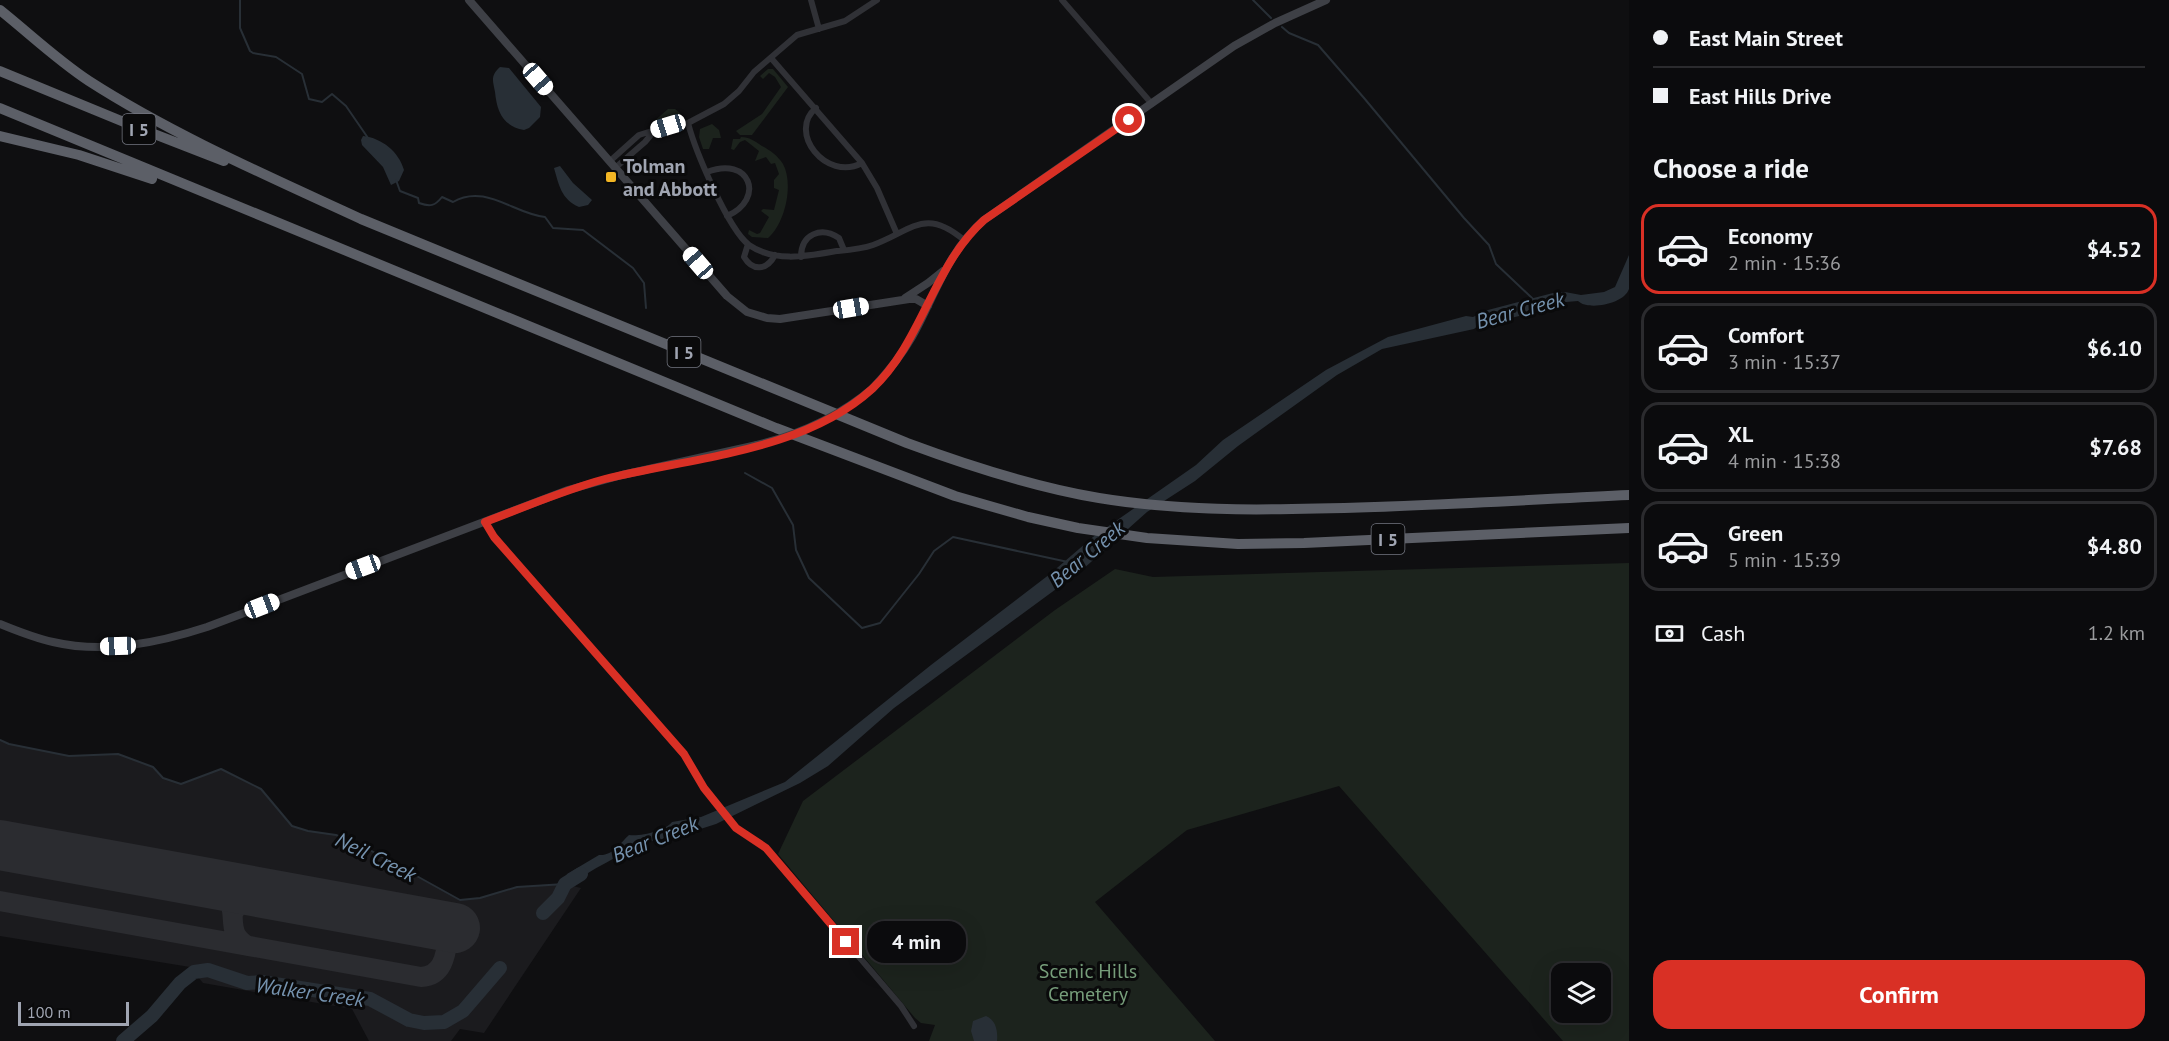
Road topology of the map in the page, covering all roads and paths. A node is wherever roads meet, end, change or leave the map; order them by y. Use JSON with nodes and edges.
{"nodes":[{"id":1,"x":469,"y":0,"type":"edge"},
{"id":2,"x":811,"y":0,"type":"edge"},
{"id":3,"x":877,"y":0,"type":"edge"},
{"id":4,"x":1062,"y":0,"type":"edge"},
{"id":5,"x":1326,"y":0,"type":"edge"},
{"id":6,"x":0,"y":10,"type":"edge"},
{"id":7,"x":819,"y":29,"type":"junction"},
{"id":8,"x":771,"y":58,"type":"junction"},
{"id":9,"x":0,"y":71,"type":"edge"},
{"id":10,"x":1152,"y":104,"type":"junction"},
{"id":11,"x":0,"y":108,"type":"edge"},
{"id":12,"x":816,"y":108,"type":"junction"},
{"id":13,"x":688,"y":123,"type":"junction"},
{"id":14,"x":0,"y":136,"type":"edge"},
{"id":15,"x":862,"y":163,"type":"junction"},
{"id":16,"x":612,"y":164,"type":"junction"},
{"id":17,"x":707,"y":172,"type":"junction"},
{"id":18,"x":280,"y":182,"type":"junction"},
{"id":19,"x":727,"y":216,"type":"junction"},
{"id":20,"x":266,"y":219,"type":"junction"},
{"id":21,"x":897,"y":234,"type":"junction"},
{"id":22,"x":964,"y":240,"type":"junction"},
{"id":23,"x":748,"y":244,"type":"junction"},
{"id":24,"x":844,"y":250,"type":"junction"},
{"id":25,"x":775,"y":255,"type":"junction"},
{"id":26,"x":801,"y":257,"type":"junction"},
{"id":27,"x":945,"y":268,"type":"junction"},
{"id":28,"x":899,"y":301,"type":"junction"},
{"id":29,"x":928,"y":306,"type":"junction"},
{"id":30,"x":1629,"y":495,"type":"edge"},
{"id":31,"x":485,"y":522,"type":"junction"},
{"id":32,"x":1629,"y":528,"type":"edge"},
{"id":33,"x":0,"y":624,"type":"edge"},
{"id":34,"x":914,"y":1026,"type":"dead end"}],
"edges":[{"from":1,"to":16,"type":"street"},
{"from":2,"to":7,"type":"street"},
{"from":3,"to":7,"type":"street"},
{"from":4,"to":10,"type":"street"},
{"from":5,"to":10,"type":"street"},
{"from":6,"to":18,"type":"highway"},
{"from":7,"to":8,"type":"street"},
{"from":8,"to":12,"type":"street"},
{"from":8,"to":13,"type":"street"},
{"from":9,"to":18,"type":"highway","number":"I 5"},
{"from":10,"to":22,"type":"street"},
{"from":11,"to":20,"type":"highway","number":"I 5"},
{"from":12,"to":15,"type":"street"},
{"from":12,"to":15,"type":"street"},
{"from":13,"to":16,"type":"street"},
{"from":13,"to":17,"type":"street"},
{"from":14,"to":20,"type":"highway"},
{"from":15,"to":21,"type":"street"},
{"from":16,"to":28,"type":"street"},
{"from":17,"to":19,"type":"street"},
{"from":17,"to":19,"type":"street"},
{"from":18,"to":30,"type":"highway","number":"I 5"},
{"from":19,"to":23,"type":"street"},
{"from":20,"to":32,"type":"highway","number":"I 5"},
{"from":21,"to":22,"type":"street"},
{"from":21,"to":24,"type":"street"},
{"from":22,"to":27,"type":"street"},
{"from":23,"to":25,"type":"street"},
{"from":23,"to":25,"type":"street"},
{"from":24,"to":26,"type":"street"},
{"from":24,"to":26,"type":"street"},
{"from":25,"to":26,"type":"street"},
{"from":27,"to":28,"type":"street"},
{"from":27,"to":29,"type":"street"},
{"from":28,"to":29,"type":"street"},
{"from":29,"to":31,"type":"street","bridge":true},
{"from":31,"to":33,"type":"street"},
{"from":31,"to":34,"type":"street"}]}
